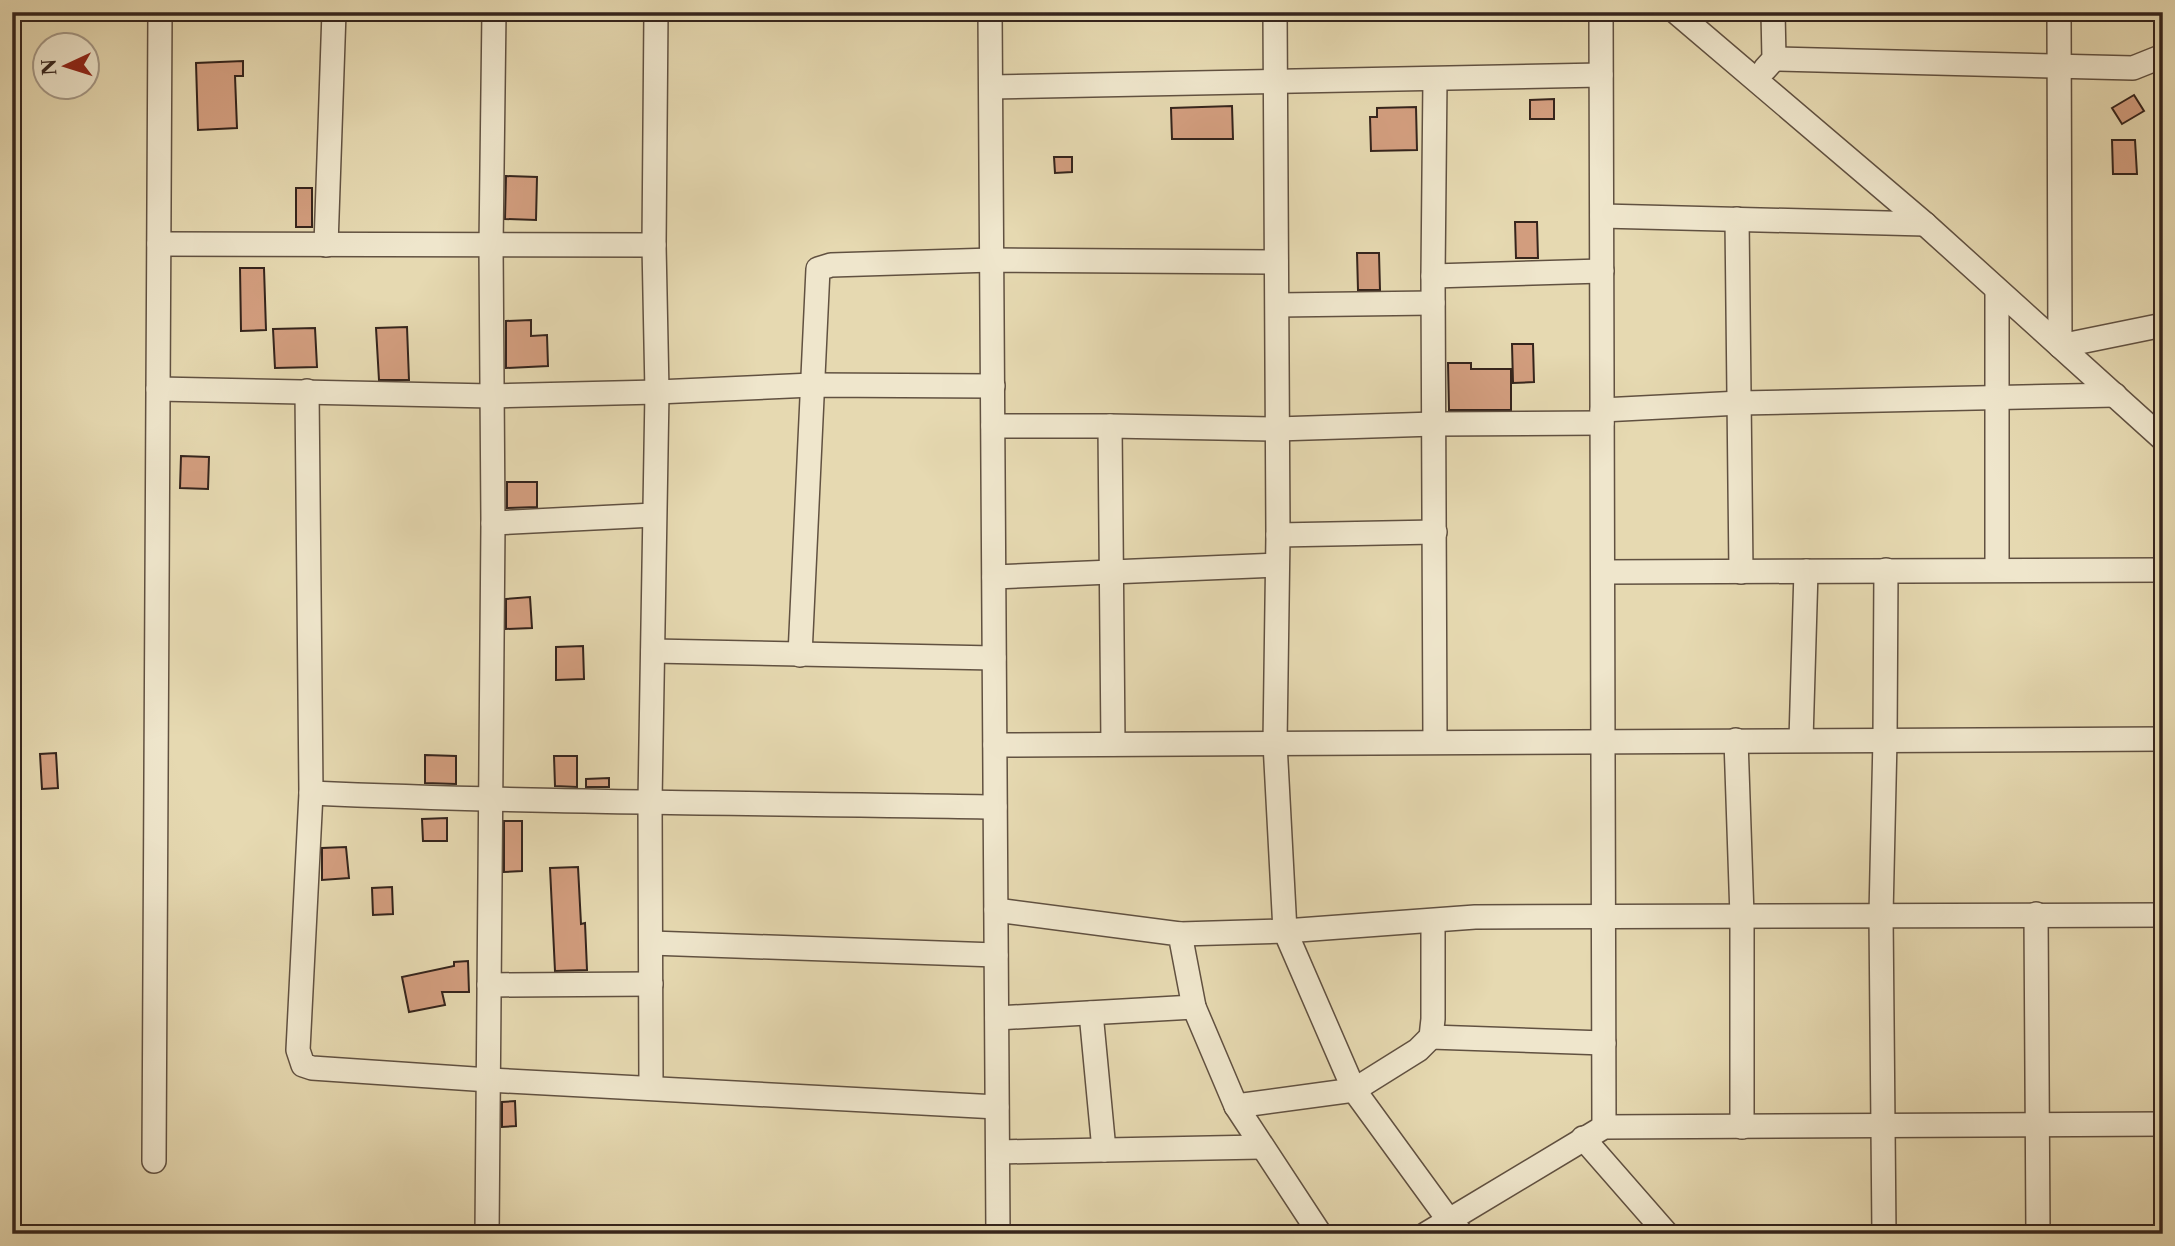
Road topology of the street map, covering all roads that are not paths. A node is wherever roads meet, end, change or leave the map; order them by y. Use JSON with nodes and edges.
{"nodes":[{"id":1,"x":160,"y":12,"type":"edge"},
{"id":2,"x":334,"y":12,"type":"edge"},
{"id":3,"x":494,"y":12,"type":"edge"},
{"id":4,"x":656,"y":12,"type":"edge"},
{"id":5,"x":990,"y":12,"type":"edge"},
{"id":6,"x":1275,"y":12,"type":"edge"},
{"id":7,"x":1601,"y":12,"type":"edge"},
{"id":8,"x":1676,"y":12,"type":"edge"},
{"id":9,"x":1773,"y":12,"type":"edge"},
{"id":10,"x":2059,"y":12,"type":"edge"},
{"id":11,"x":2163,"y":56,"type":"edge"},
{"id":12,"x":1774,"y":59,"type":"junction"},
{"id":13,"x":2060,"y":67,"type":"junction"},
{"id":14,"x":1601,"y":75,"type":"junction"},
{"id":15,"x":1435,"y":79,"type":"junction"},
{"id":16,"x":1756,"y":79,"type":"junction"},
{"id":17,"x":1275,"y":82,"type":"junction"},
{"id":18,"x":991,"y":87,"type":"junction"},
{"id":19,"x":1602,"y":216,"type":"junction"},
{"id":20,"x":1737,"y":219,"type":"junction"},
{"id":21,"x":1925,"y":224,"type":"junction"},
{"id":22,"x":159,"y":244,"type":"junction"},
{"id":23,"x":654,"y":244,"type":"junction"},
{"id":24,"x":326,"y":245,"type":"junction"},
{"id":25,"x":491,"y":246,"type":"junction"},
{"id":26,"x":992,"y":260,"type":"junction"},
{"id":27,"x":1276,"y":262,"type":"junction"},
{"id":28,"x":1602,"y":271,"type":"junction"},
{"id":29,"x":1433,"y":276,"type":"junction"},
{"id":30,"x":1997,"y":291,"type":"junction"},
{"id":31,"x":1433,"y":303,"type":"junction"},
{"id":32,"x":1278,"y":305,"type":"junction"},
{"id":33,"x":2163,"y":325,"type":"edge"},
{"id":34,"x":2060,"y":346,"type":"junction"},
{"id":35,"x":812,"y":385,"type":"junction"},
{"id":36,"x":993,"y":386,"type":"junction"},
{"id":37,"x":158,"y":389,"type":"junction"},
{"id":38,"x":307,"y":391,"type":"junction"},
{"id":39,"x":657,"y":393,"type":"junction"},
{"id":40,"x":2115,"y":394,"type":"junction"},
{"id":41,"x":491,"y":396,"type":"junction"},
{"id":42,"x":1998,"y":397,"type":"junction"},
{"id":43,"x":1740,"y":403,"type":"junction"},
{"id":44,"x":1602,"y":417,"type":"junction"},
{"id":45,"x":1434,"y":424,"type":"junction"},
{"id":46,"x":993,"y":426,"type":"junction"},
{"id":47,"x":1110,"y":426,"type":"junction"},
{"id":48,"x":1277,"y":429,"type":"junction"},
{"id":49,"x":2163,"y":439,"type":"edge"},
{"id":50,"x":654,"y":515,"type":"junction"},
{"id":51,"x":493,"y":523,"type":"junction"},
{"id":52,"x":1434,"y":531,"type":"junction"},
{"id":53,"x":1278,"y":535,"type":"junction"},
{"id":54,"x":1277,"y":565,"type":"junction"},
{"id":55,"x":1110,"y":570,"type":"junction"},
{"id":56,"x":1885,"y":570,"type":"junction"},
{"id":57,"x":1997,"y":570,"type":"junction"},
{"id":58,"x":2163,"y":570,"type":"edge"},
{"id":59,"x":1806,"y":571,"type":"junction"},
{"id":60,"x":1603,"y":572,"type":"junction"},
{"id":61,"x":1741,"y":572,"type":"junction"},
{"id":62,"x":994,"y":577,"type":"junction"},
{"id":63,"x":653,"y":651,"type":"junction"},
{"id":64,"x":800,"y":655,"type":"junction"},
{"id":65,"x":995,"y":659,"type":"junction"},
{"id":66,"x":1885,"y":739,"type":"junction"},
{"id":67,"x":2163,"y":739,"type":"edge"},
{"id":68,"x":1736,"y":740,"type":"junction"},
{"id":69,"x":1801,"y":740,"type":"junction"},
{"id":70,"x":1603,"y":741,"type":"junction"},
{"id":71,"x":1436,"y":742,"type":"junction"},
{"id":72,"x":1275,"y":743,"type":"junction"},
{"id":73,"x":995,"y":744,"type":"junction"},
{"id":74,"x":1113,"y":744,"type":"junction"},
{"id":75,"x":311,"y":793,"type":"junction"},
{"id":76,"x":491,"y":801,"type":"junction"},
{"id":77,"x":650,"y":801,"type":"junction"},
{"id":78,"x":995,"y":807,"type":"junction"},
{"id":79,"x":996,"y":910,"type":"junction"},
{"id":80,"x":2036,"y":914,"type":"junction"},
{"id":81,"x":1881,"y":915,"type":"junction"},
{"id":82,"x":2163,"y":915,"type":"edge"},
{"id":83,"x":1604,"y":916,"type":"junction"},
{"id":84,"x":1742,"y":916,"type":"junction"},
{"id":85,"x":1433,"y":921,"type":"junction"},
{"id":86,"x":1285,"y":931,"type":"junction"},
{"id":87,"x":1181,"y":934,"type":"junction"},
{"id":88,"x":651,"y":943,"type":"junction"},
{"id":89,"x":996,"y":955,"type":"junction"},
{"id":90,"x":651,"y":984,"type":"junction"},
{"id":91,"x":489,"y":985,"type":"junction"},
{"id":92,"x":1194,"y":1007,"type":"junction"},
{"id":93,"x":1091,"y":1013,"type":"junction"},
{"id":94,"x":997,"y":1018,"type":"junction"},
{"id":95,"x":1431,"y":1037,"type":"junction"},
{"id":96,"x":1604,"y":1043,"type":"junction"},
{"id":97,"x":489,"y":1080,"type":"junction"},
{"id":98,"x":651,"y":1088,"type":"junction"},
{"id":99,"x":1354,"y":1090,"type":"junction"},
{"id":100,"x":1236,"y":1106,"type":"junction"},
{"id":101,"x":997,"y":1107,"type":"junction"},
{"id":102,"x":2038,"y":1124,"type":"junction"},
{"id":103,"x":2163,"y":1124,"type":"edge"},
{"id":104,"x":1882,"y":1125,"type":"junction"},
{"id":105,"x":1604,"y":1127,"type":"junction"},
{"id":106,"x":1742,"y":1127,"type":"junction"},
{"id":107,"x":1583,"y":1138,"type":"junction"},
{"id":108,"x":1261,"y":1147,"type":"junction"},
{"id":109,"x":1104,"y":1150,"type":"junction"},
{"id":110,"x":998,"y":1152,"type":"junction"},
{"id":111,"x":154,"y":1161,"type":"dead end"},
{"id":112,"x":1455,"y":1226,"type":"edge"},
{"id":113,"x":487,"y":1234,"type":"edge"},
{"id":114,"x":998,"y":1234,"type":"edge"},
{"id":115,"x":1320,"y":1234,"type":"edge"},
{"id":116,"x":1426,"y":1234,"type":"edge"},
{"id":117,"x":1667,"y":1234,"type":"edge"},
{"id":118,"x":1884,"y":1234,"type":"edge"},
{"id":119,"x":2038,"y":1234,"type":"edge"}],
"edges":[{"from":1,"to":22,"type":"street"},
{"from":2,"to":24,"type":"street"},
{"from":3,"to":25,"type":"street"},
{"from":4,"to":23,"type":"street"},
{"from":5,"to":18,"type":"street"},
{"from":6,"to":17,"type":"street"},
{"from":7,"to":14,"type":"street"},
{"from":8,"to":16,"type":"street"},
{"from":9,"to":12,"type":"street"},
{"from":10,"to":13,"type":"street"},
{"from":11,"to":13,"type":"street"},
{"from":12,"to":13,"type":"street"},
{"from":12,"to":16,"type":"street"},
{"from":13,"to":34,"type":"street"},
{"from":14,"to":15,"type":"street"},
{"from":14,"to":19,"type":"street"},
{"from":15,"to":17,"type":"street"},
{"from":15,"to":29,"type":"street"},
{"from":16,"to":21,"type":"street"},
{"from":17,"to":18,"type":"street"},
{"from":17,"to":27,"type":"street"},
{"from":18,"to":26,"type":"street"},
{"from":19,"to":20,"type":"street"},
{"from":19,"to":28,"type":"street"},
{"from":20,"to":21,"type":"street"},
{"from":20,"to":43,"type":"street"},
{"from":21,"to":30,"type":"street"},
{"from":22,"to":24,"type":"street"},
{"from":22,"to":37,"type":"street"},
{"from":23,"to":25,"type":"street"},
{"from":23,"to":39,"type":"street"},
{"from":24,"to":25,"type":"street"},
{"from":25,"to":41,"type":"street"},
{"from":26,"to":27,"type":"street"},
{"from":26,"to":35,"type":"street"},
{"from":26,"to":36,"type":"street"},
{"from":27,"to":32,"type":"street"},
{"from":28,"to":29,"type":"street"},
{"from":28,"to":44,"type":"street"},
{"from":29,"to":31,"type":"street"},
{"from":30,"to":34,"type":"street"},
{"from":30,"to":42,"type":"street"},
{"from":31,"to":32,"type":"street"},
{"from":31,"to":45,"type":"street"},
{"from":32,"to":48,"type":"street"},
{"from":33,"to":34,"type":"street"},
{"from":34,"to":40,"type":"street"},
{"from":35,"to":36,"type":"street"},
{"from":35,"to":39,"type":"street"},
{"from":35,"to":64,"type":"street"},
{"from":36,"to":46,"type":"street"},
{"from":37,"to":38,"type":"street"},
{"from":37,"to":111,"type":"street"},
{"from":38,"to":41,"type":"street"},
{"from":38,"to":75,"type":"street"},
{"from":39,"to":41,"type":"street"},
{"from":39,"to":50,"type":"street"},
{"from":40,"to":42,"type":"street"},
{"from":40,"to":49,"type":"street"},
{"from":41,"to":51,"type":"street"},
{"from":42,"to":43,"type":"street"},
{"from":42,"to":57,"type":"street"},
{"from":43,"to":44,"type":"street"},
{"from":43,"to":61,"type":"street"},
{"from":44,"to":45,"type":"street"},
{"from":44,"to":60,"type":"street"},
{"from":45,"to":48,"type":"street"},
{"from":45,"to":52,"type":"street"},
{"from":46,"to":47,"type":"street"},
{"from":46,"to":62,"type":"street"},
{"from":47,"to":48,"type":"street"},
{"from":47,"to":55,"type":"street"},
{"from":48,"to":53,"type":"street"},
{"from":50,"to":51,"type":"street"},
{"from":50,"to":63,"type":"street"},
{"from":51,"to":76,"type":"street"},
{"from":52,"to":53,"type":"street"},
{"from":52,"to":71,"type":"street"},
{"from":53,"to":54,"type":"street"},
{"from":54,"to":55,"type":"street"},
{"from":54,"to":72,"type":"street"},
{"from":55,"to":62,"type":"street"},
{"from":55,"to":74,"type":"street"},
{"from":56,"to":57,"type":"street"},
{"from":56,"to":59,"type":"street"},
{"from":56,"to":66,"type":"street"},
{"from":57,"to":58,"type":"street"},
{"from":59,"to":61,"type":"street"},
{"from":59,"to":69,"type":"street"},
{"from":60,"to":61,"type":"street"},
{"from":60,"to":70,"type":"street"},
{"from":62,"to":65,"type":"street"},
{"from":63,"to":64,"type":"street"},
{"from":63,"to":77,"type":"street"},
{"from":64,"to":65,"type":"street"},
{"from":65,"to":73,"type":"street"},
{"from":66,"to":67,"type":"street"},
{"from":66,"to":69,"type":"street"},
{"from":66,"to":81,"type":"street"},
{"from":68,"to":69,"type":"street"},
{"from":68,"to":70,"type":"street"},
{"from":68,"to":84,"type":"street"},
{"from":70,"to":71,"type":"street"},
{"from":70,"to":83,"type":"street"},
{"from":71,"to":72,"type":"street"},
{"from":72,"to":74,"type":"street"},
{"from":72,"to":86,"type":"street"},
{"from":73,"to":74,"type":"street"},
{"from":73,"to":78,"type":"street"},
{"from":75,"to":76,"type":"street"},
{"from":75,"to":97,"type":"street"},
{"from":76,"to":77,"type":"street"},
{"from":76,"to":91,"type":"street"},
{"from":77,"to":78,"type":"street"},
{"from":77,"to":88,"type":"street"},
{"from":78,"to":79,"type":"street"},
{"from":79,"to":87,"type":"street"},
{"from":79,"to":89,"type":"street"},
{"from":80,"to":81,"type":"street"},
{"from":80,"to":82,"type":"street"},
{"from":80,"to":102,"type":"street"},
{"from":81,"to":84,"type":"street"},
{"from":81,"to":104,"type":"street"},
{"from":83,"to":84,"type":"street"},
{"from":83,"to":85,"type":"street"},
{"from":83,"to":96,"type":"street"},
{"from":84,"to":106,"type":"street"},
{"from":85,"to":86,"type":"street"},
{"from":85,"to":95,"type":"street"},
{"from":86,"to":87,"type":"street"},
{"from":86,"to":99,"type":"street"},
{"from":87,"to":92,"type":"street"},
{"from":88,"to":89,"type":"street"},
{"from":88,"to":90,"type":"street"},
{"from":89,"to":94,"type":"street"},
{"from":90,"to":91,"type":"street"},
{"from":90,"to":98,"type":"street"},
{"from":91,"to":97,"type":"street"},
{"from":92,"to":93,"type":"street"},
{"from":92,"to":100,"type":"street"},
{"from":93,"to":94,"type":"street"},
{"from":93,"to":109,"type":"street"},
{"from":94,"to":101,"type":"street"},
{"from":95,"to":96,"type":"street"},
{"from":95,"to":99,"type":"street"},
{"from":96,"to":105,"type":"street"},
{"from":97,"to":98,"type":"street"},
{"from":97,"to":113,"type":"street"},
{"from":98,"to":101,"type":"street"},
{"from":99,"to":100,"type":"street"},
{"from":99,"to":112,"type":"street"},
{"from":100,"to":108,"type":"street"},
{"from":101,"to":110,"type":"street"},
{"from":102,"to":103,"type":"street"},
{"from":102,"to":104,"type":"street"},
{"from":102,"to":119,"type":"street"},
{"from":104,"to":106,"type":"street"},
{"from":104,"to":118,"type":"street"},
{"from":105,"to":106,"type":"street"},
{"from":105,"to":107,"type":"street"},
{"from":107,"to":112,"type":"street"},
{"from":107,"to":117,"type":"street"},
{"from":108,"to":109,"type":"street"},
{"from":108,"to":115,"type":"street"},
{"from":109,"to":110,"type":"street"},
{"from":110,"to":114,"type":"street"},
{"from":112,"to":116,"type":"street"}]}
